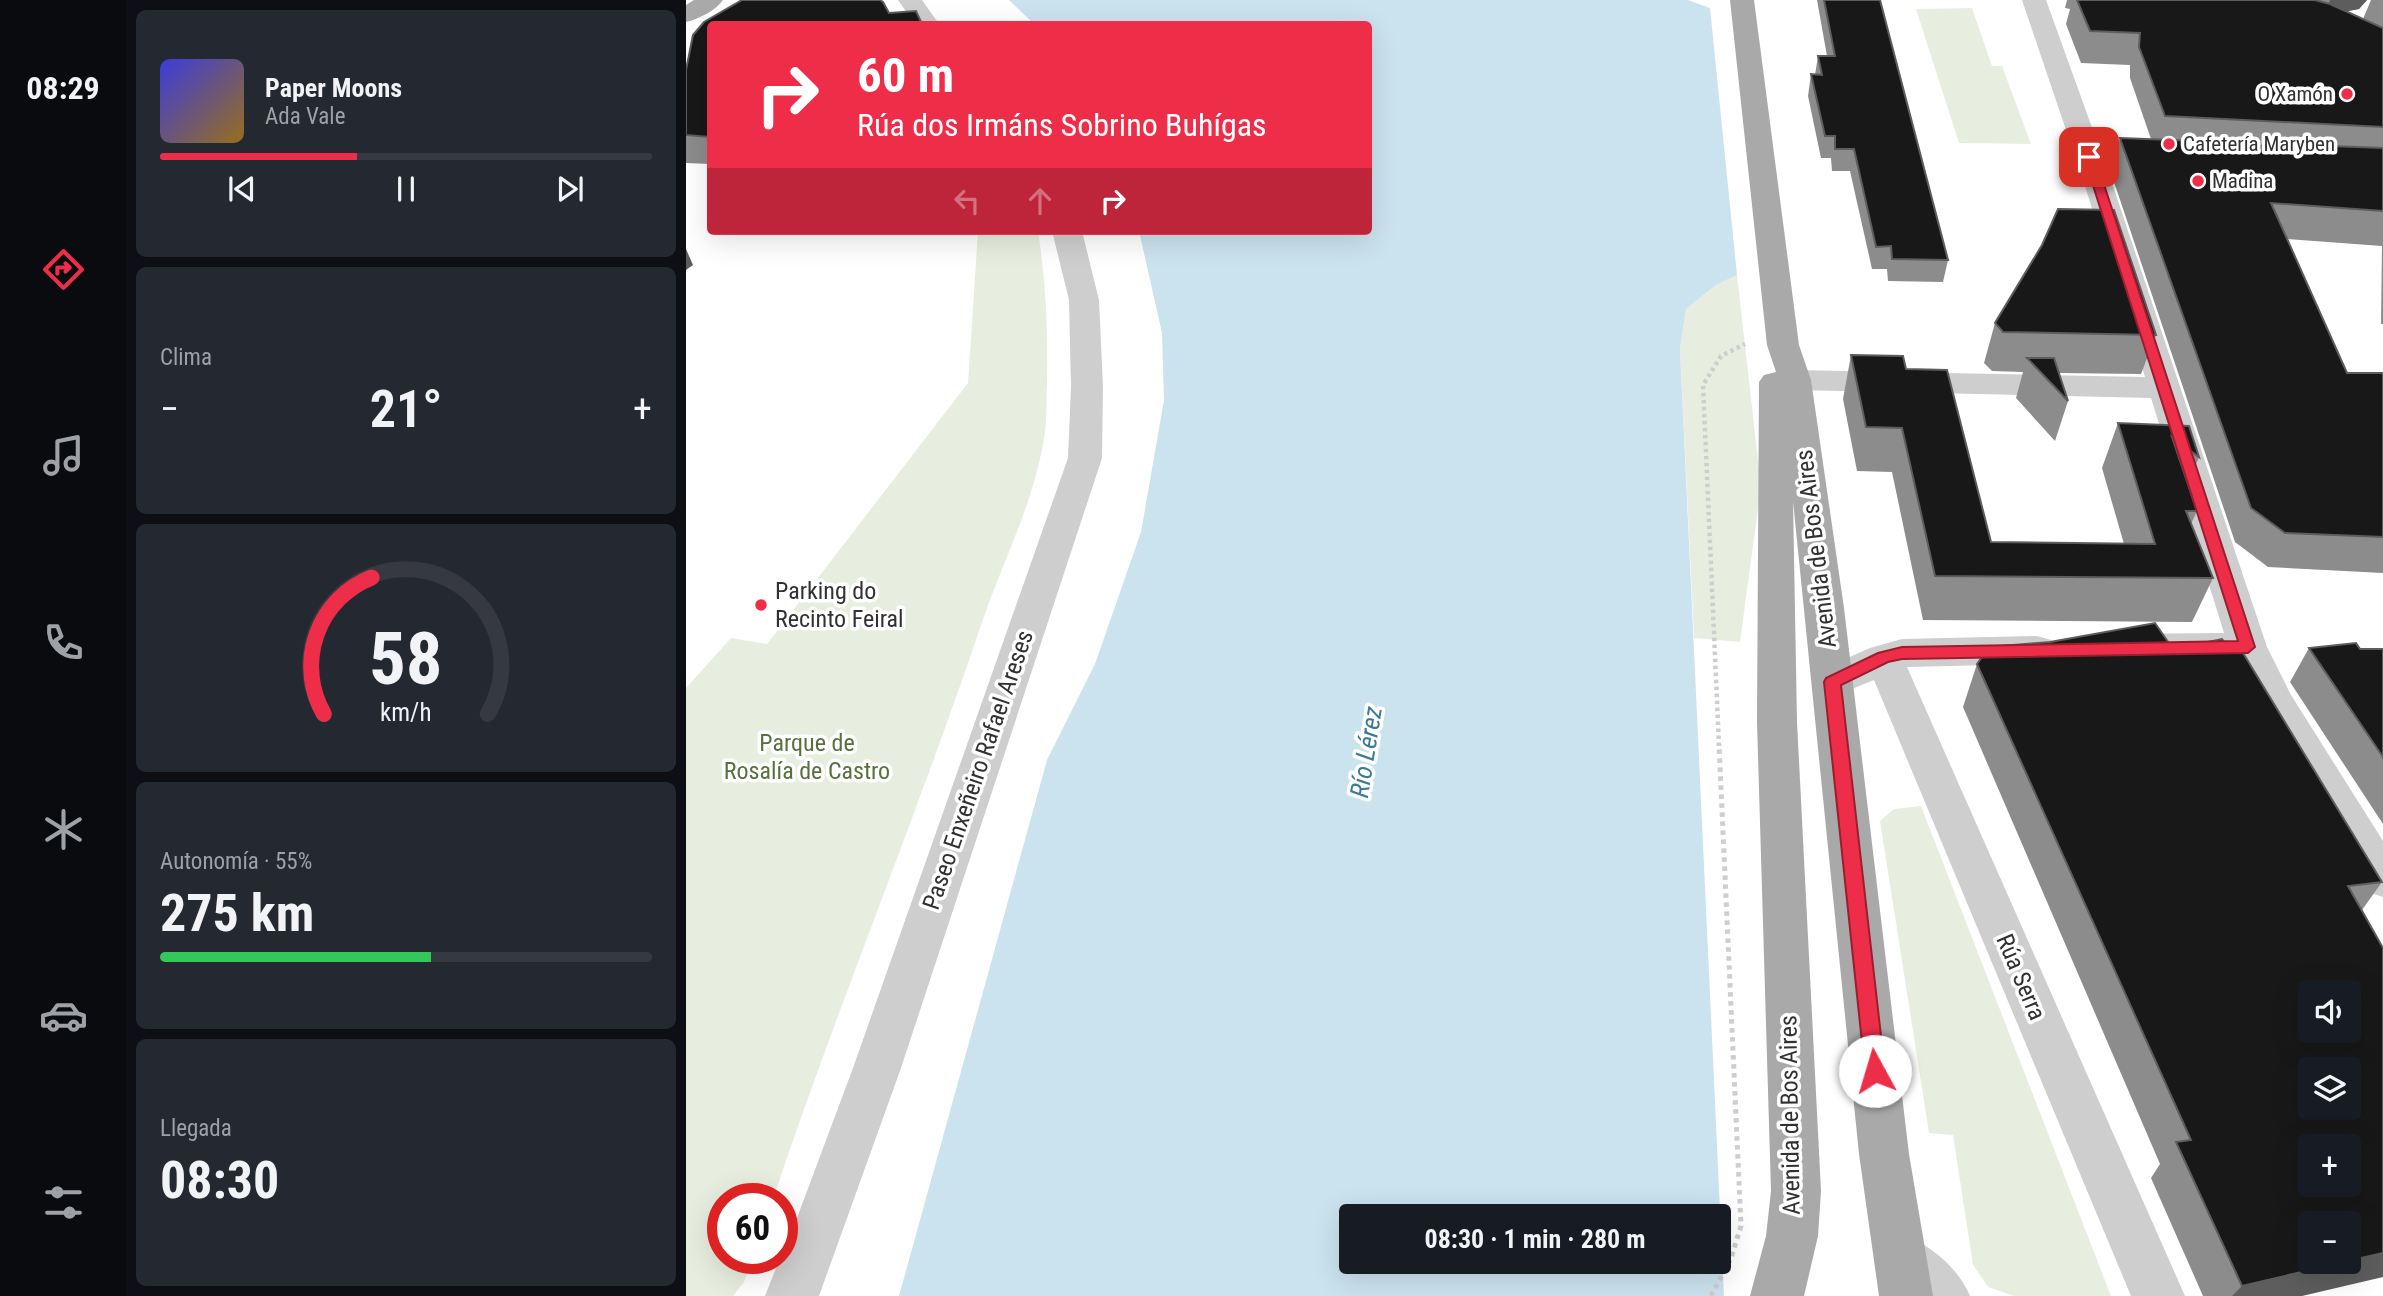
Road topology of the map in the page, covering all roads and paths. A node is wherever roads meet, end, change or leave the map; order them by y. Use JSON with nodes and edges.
{"nodes":[{"id":1,"x":711,"y":0,"type":"edge"},
{"id":2,"x":910,"y":0,"type":"edge"},
{"id":3,"x":2034,"y":0,"type":"edge"},
{"id":4,"x":1741,"y":2,"type":"edge"},
{"id":5,"x":686,"y":15,"type":"edge"},
{"id":6,"x":926,"y":21,"type":"edge"},
{"id":7,"x":1068,"y":235,"type":"edge"},
{"id":8,"x":1767,"y":341,"type":"junction"},
{"id":9,"x":1795,"y":380,"type":"junction"},
{"id":10,"x":2165,"y":388,"type":"junction"},
{"id":11,"x":2248,"y":647,"type":"junction"},
{"id":12,"x":1884,"y":657,"type":"junction"},
{"id":13,"x":1832,"y":682,"type":"junction"},
{"id":14,"x":2383,"y":879,"type":"edge"},
{"id":15,"x":1904,"y":1277,"type":"edge"},
{"id":16,"x":792,"y":1296,"type":"edge"},
{"id":17,"x":1711,"y":1296,"type":"edge"},
{"id":18,"x":1777,"y":1296,"type":"edge"},
{"id":19,"x":1943,"y":1296,"type":"edge"},
{"id":20,"x":2158,"y":1296,"type":"edge"}],
"edges":[{"from":1,"to":5,"type":"main road"},
{"from":2,"to":6,"type":"street"},
{"from":3,"to":10,"type":"street"},
{"from":4,"to":8,"type":"main road","name":"Avenida de Bos Aires"},
{"from":7,"to":16,"type":"street","name":"Paseo Enxeñeiro Rafael Areses"},
{"from":8,"to":9,"type":"main road","name":"Avenida de Bos Aires"},
{"from":8,"to":17,"type":"path"},
{"from":8,"to":18,"type":"main road","name":"Avenida de Bos Aires"},
{"from":9,"to":10,"type":"street"},
{"from":9,"to":13,"type":"main road","name":"Avenida de Bos Aires"},
{"from":10,"to":11,"type":"street"},
{"from":11,"to":12,"type":"street"},
{"from":11,"to":14,"type":"street"},
{"from":12,"to":13,"type":"street"},
{"from":12,"to":20,"type":"street","name":"Rúa Serra"},
{"from":13,"to":15,"type":"main road","name":"Avenida de Bos Aires"},
{"from":15,"to":19,"type":"street"}]}
